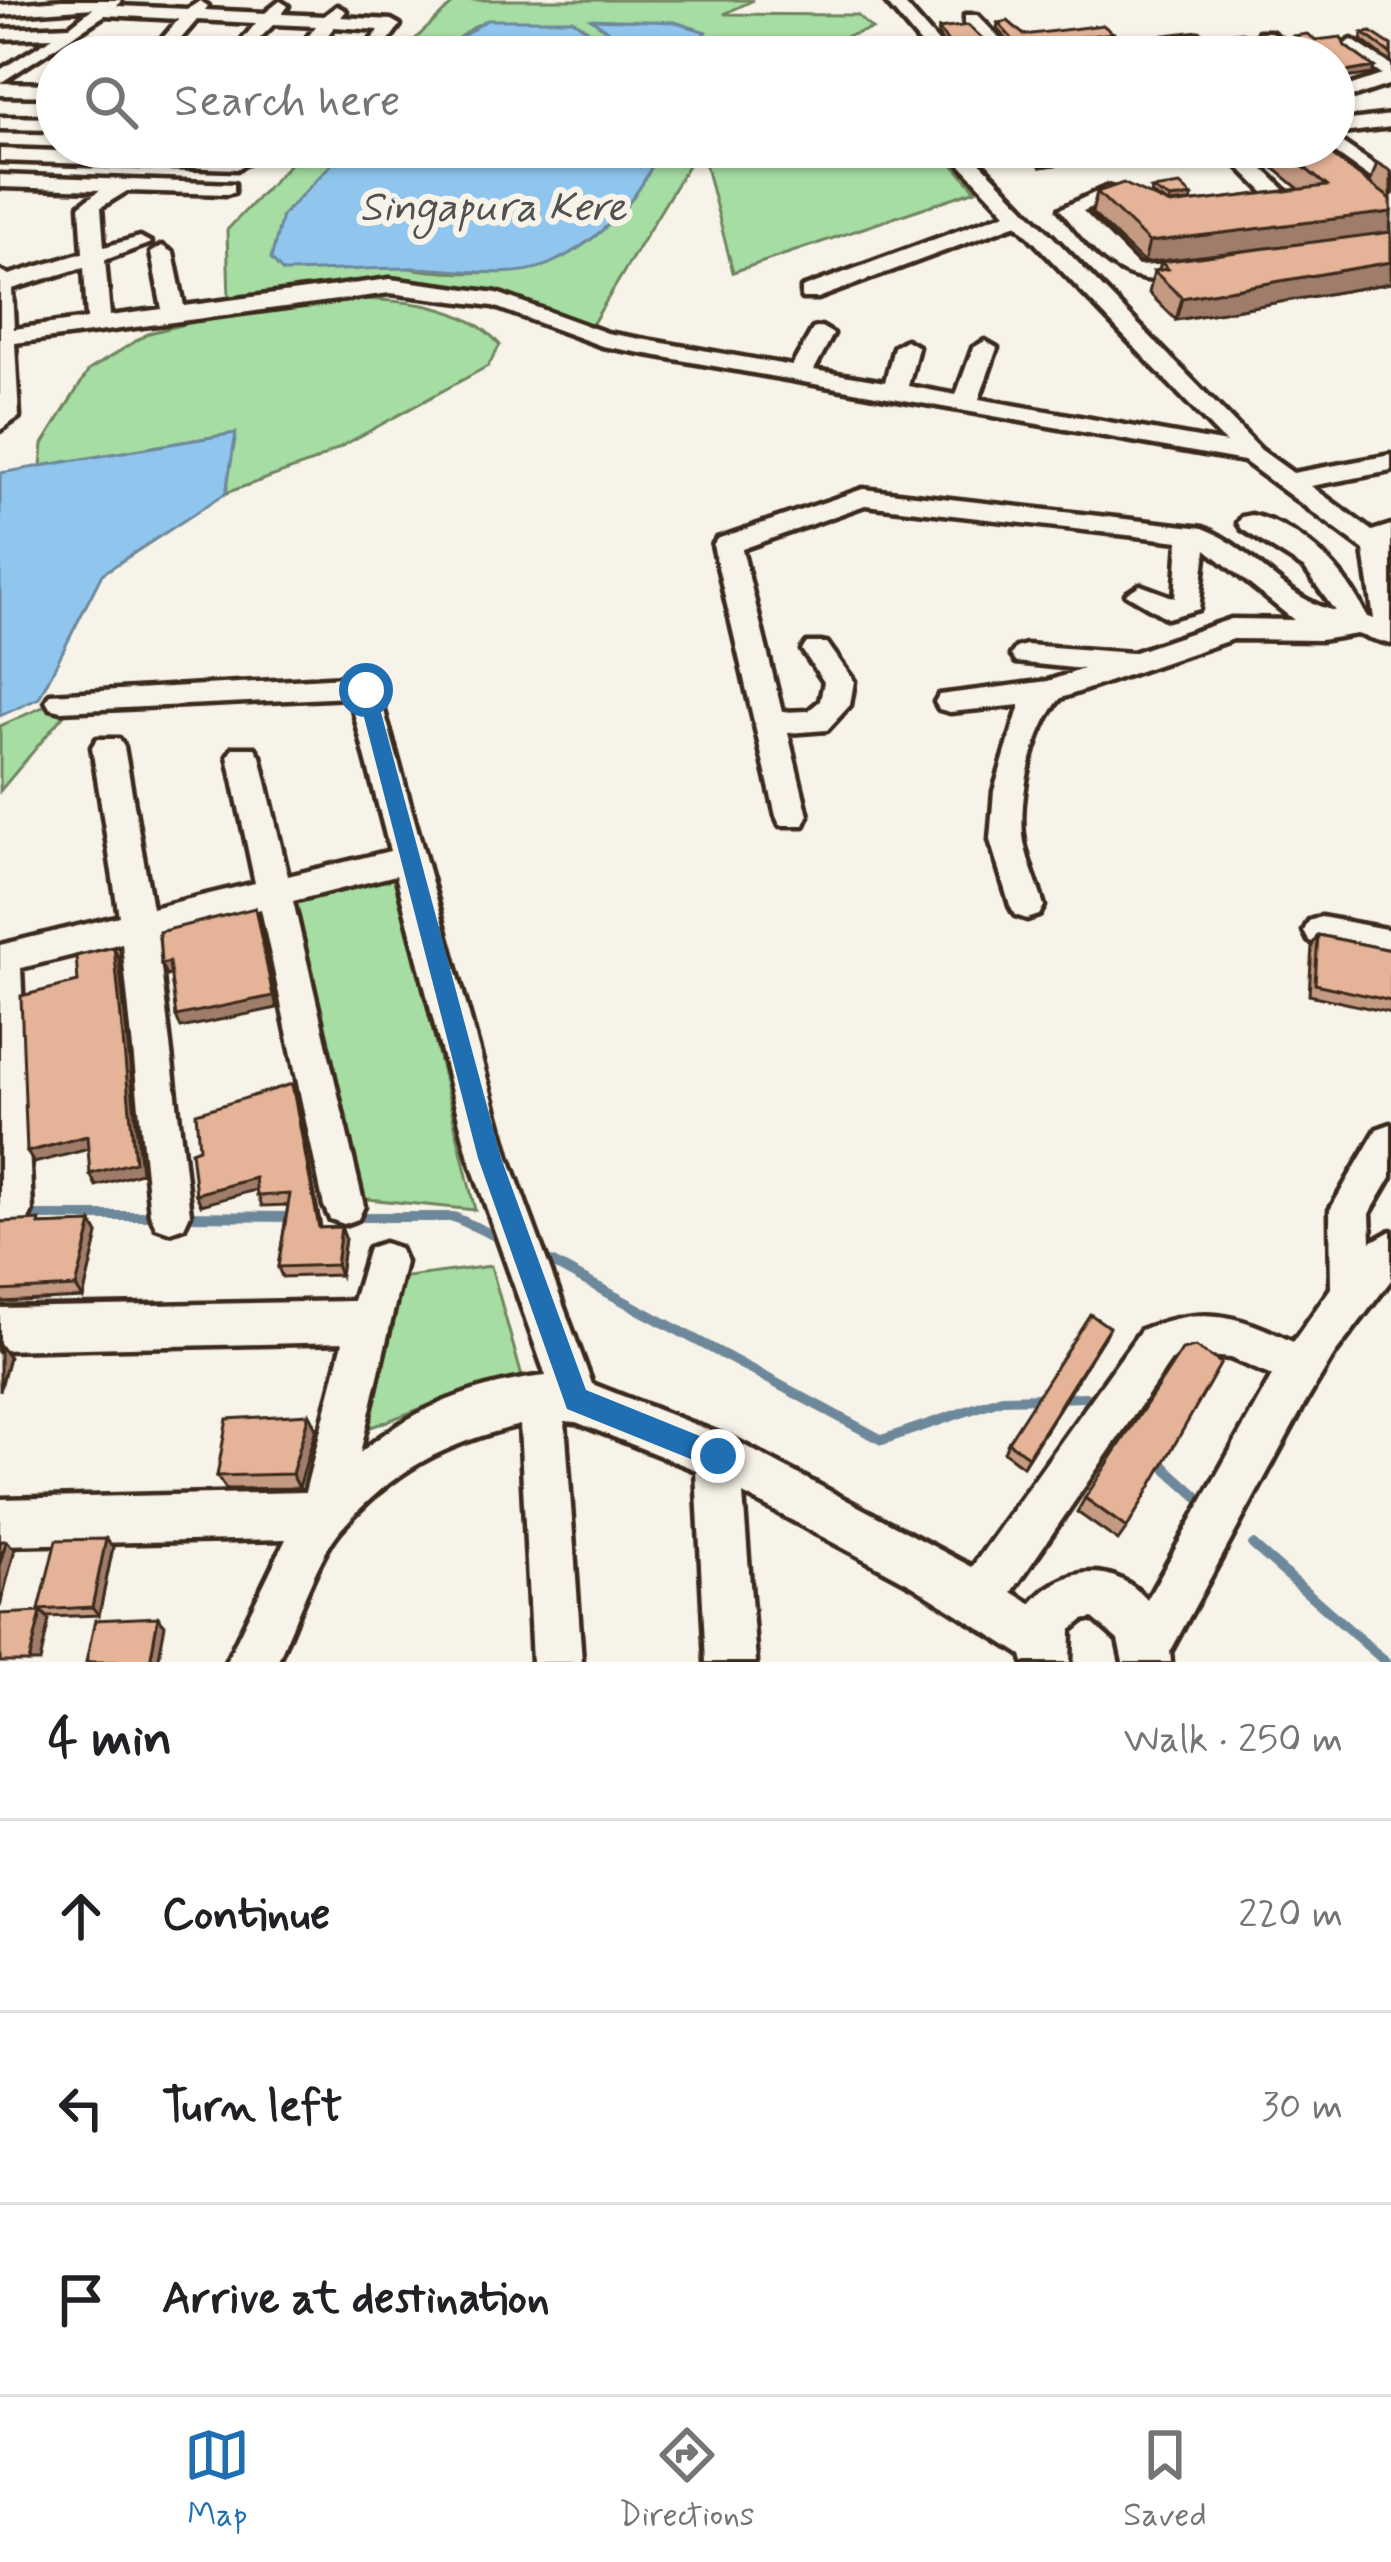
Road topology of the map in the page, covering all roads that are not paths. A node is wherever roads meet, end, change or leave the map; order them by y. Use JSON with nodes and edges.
{"nodes":[{"id":1,"x":284,"y":0,"type":"edge"},
{"id":2,"x":345,"y":0,"type":"edge"},
{"id":3,"x":867,"y":0,"type":"edge"},
{"id":4,"x":109,"y":4,"type":"edge"},
{"id":5,"x":896,"y":6,"type":"edge"},
{"id":6,"x":199,"y":7,"type":"edge"},
{"id":7,"x":0,"y":10,"type":"edge"},
{"id":8,"x":270,"y":19,"type":"junction"},
{"id":9,"x":971,"y":19,"type":"dead end"},
{"id":10,"x":328,"y":22,"type":"junction"},
{"id":11,"x":75,"y":31,"type":"junction"},
{"id":12,"x":1106,"y":31,"type":"edge"},
{"id":13,"x":0,"y":34,"type":"edge"},
{"id":14,"x":66,"y":36,"type":"edge"},
{"id":15,"x":174,"y":36,"type":"edge"},
{"id":16,"x":255,"y":36,"type":"edge"},
{"id":17,"x":318,"y":36,"type":"edge"},
{"id":18,"x":383,"y":36,"type":"edge"},
{"id":19,"x":923,"y":36,"type":"edge"},
{"id":20,"x":988,"y":36,"type":"edge"},
{"id":21,"x":1113,"y":36,"type":"edge"},
{"id":22,"x":1355,"y":47,"type":"edge"},
{"id":23,"x":36,"y":52,"type":"edge"},
{"id":24,"x":23,"y":59,"type":"junction"},
{"id":25,"x":0,"y":60,"type":"edge"},
{"id":26,"x":1391,"y":76,"type":"edge"},
{"id":27,"x":0,"y":78,"type":"edge"},
{"id":28,"x":1355,"y":86,"type":"edge"},
{"id":29,"x":0,"y":89,"type":"edge"},
{"id":30,"x":36,"y":90,"type":"edge"},
{"id":31,"x":1391,"y":121,"type":"edge"},
{"id":32,"x":0,"y":123,"type":"edge"},
{"id":33,"x":36,"y":124,"type":"edge"},
{"id":34,"x":1355,"y":125,"type":"edge"},
{"id":35,"x":0,"y":155,"type":"edge"},
{"id":36,"x":36,"y":156,"type":"edge"},
{"id":37,"x":1355,"y":165,"type":"edge"},
{"id":38,"x":975,"y":168,"type":"edge"},
{"id":39,"x":1251,"y":168,"type":"edge"},
{"id":40,"x":0,"y":182,"type":"edge"},
{"id":41,"x":124,"y":184,"type":"junction"},
{"id":42,"x":227,"y":188,"type":"dead end"},
{"id":43,"x":1375,"y":203,"type":"edge"},
{"id":44,"x":1222,"y":211,"type":"edge"},
{"id":45,"x":1155,"y":212,"type":"edge"},
{"id":46,"x":1021,"y":215,"type":"junction"},
{"id":47,"x":96,"y":256,"type":"junction"},
{"id":48,"x":1215,"y":267,"type":"edge"},
{"id":49,"x":0,"y":281,"type":"edge"},
{"id":50,"x":810,"y":293,"type":"dead end"},
{"id":51,"x":174,"y":313,"type":"junction"},
{"id":52,"x":99,"y":324,"type":"junction"},
{"id":53,"x":820,"y":334,"type":"dead end"},
{"id":54,"x":4,"y":337,"type":"junction"},
{"id":55,"x":906,"y":347,"type":"dead end"},
{"id":56,"x":985,"y":348,"type":"dead end"},
{"id":57,"x":798,"y":376,"type":"junction"},
{"id":58,"x":3,"y":379,"type":"edge"},
{"id":59,"x":894,"y":392,"type":"junction"},
{"id":60,"x":965,"y":405,"type":"junction"},
{"id":61,"x":0,"y":422,"type":"edge"},
{"id":62,"x":1252,"y":455,"type":"junction"},
{"id":63,"x":1391,"y":463,"type":"edge"},
{"id":64,"x":1287,"y":482,"type":"junction"},
{"id":65,"x":1252,"y":523,"type":"dead end"},
{"id":66,"x":1192,"y":534,"type":"junction"},
{"id":67,"x":1387,"y":542,"type":"edge"},
{"id":68,"x":1139,"y":594,"type":"dead end"},
{"id":69,"x":1356,"y":625,"type":"junction"},
{"id":70,"x":1391,"y":633,"type":"edge"},
{"id":71,"x":817,"y":650,"type":"dead end"},
{"id":72,"x":1026,"y":655,"type":"dead end"},
{"id":73,"x":1134,"y":663,"type":"junction"},
{"id":74,"x":1051,"y":692,"type":"junction"},
{"id":75,"x":61,"y":701,"type":"dead end"},
{"id":76,"x":950,"y":702,"type":"dead end"},
{"id":77,"x":769,"y":723,"type":"junction"},
{"id":78,"x":108,"y":747,"type":"dead end"},
{"id":79,"x":244,"y":756,"type":"dead end"},
{"id":80,"x":792,"y":816,"type":"dead end"},
{"id":81,"x":410,"y":859,"type":"junction"},
{"id":82,"x":275,"y":892,"type":"junction"},
{"id":83,"x":1028,"y":906,"type":"dead end"},
{"id":84,"x":138,"y":926,"type":"junction"},
{"id":85,"x":1321,"y":931,"type":"edge"},
{"id":86,"x":1391,"y":944,"type":"edge"},
{"id":87,"x":2,"y":959,"type":"edge"},
{"id":88,"x":1391,"y":1141,"type":"edge"},
{"id":89,"x":344,"y":1206,"type":"dead end"},
{"id":90,"x":12,"y":1211,"type":"dead end"},
{"id":91,"x":170,"y":1214,"type":"dead end"},
{"id":92,"x":1391,"y":1250,"type":"edge"},
{"id":93,"x":384,"y":1262,"type":"dead end"},
{"id":94,"x":1371,"y":1288,"type":"edge"},
{"id":95,"x":373,"y":1321,"type":"junction"},
{"id":96,"x":0,"y":1328,"type":"edge"},
{"id":97,"x":1301,"y":1366,"type":"junction"},
{"id":98,"x":559,"y":1399,"type":"junction"},
{"id":99,"x":718,"y":1456,"type":"junction"},
{"id":100,"x":322,"y":1515,"type":"junction"},
{"id":101,"x":0,"y":1522,"type":"edge"},
{"id":102,"x":978,"y":1599,"type":"junction"},
{"id":103,"x":1046,"y":1651,"type":"edge"},
{"id":104,"x":1147,"y":1654,"type":"edge"},
{"id":105,"x":251,"y":1662,"type":"edge"},
{"id":106,"x":557,"y":1662,"type":"edge"},
{"id":107,"x":730,"y":1662,"type":"edge"}],
"edges":[{"from":1,"to":8,"type":"street"},
{"from":2,"to":10,"type":"street"},
{"from":3,"to":5,"type":"street"},
{"from":4,"to":6,"type":"street"},
{"from":4,"to":7,"type":"street"},
{"from":4,"to":11,"type":"street"},
{"from":5,"to":19,"type":"street"},
{"from":6,"to":8,"type":"street"},
{"from":6,"to":15,"type":"street"},
{"from":8,"to":10,"type":"street"},
{"from":8,"to":16,"type":"street"},
{"from":9,"to":20,"type":"street"},
{"from":10,"to":17,"type":"street"},
{"from":10,"to":18,"type":"street"},
{"from":11,"to":13,"type":"street"},
{"from":11,"to":14,"type":"street"},
{"from":12,"to":21,"type":"street"},
{"from":22,"to":26,"type":"street"},
{"from":23,"to":24,"type":"street"},
{"from":24,"to":25,"type":"street"},
{"from":24,"to":27,"type":"street"},
{"from":26,"to":28,"type":"street"},
{"from":29,"to":30,"type":"street"},
{"from":31,"to":34,"type":"street"},
{"from":32,"to":33,"type":"street"},
{"from":35,"to":36,"type":"street"},
{"from":37,"to":43,"type":"street"},
{"from":38,"to":46,"type":"street"},
{"from":39,"to":44,"type":"street"},
{"from":40,"to":41,"type":"street"},
{"from":41,"to":42,"type":"street"},
{"from":41,"to":47,"type":"street"},
{"from":45,"to":48,"type":"street"},
{"from":46,"to":50,"type":"street"},
{"from":46,"to":62,"type":"street"},
{"from":47,"to":49,"type":"street"},
{"from":47,"to":51,"type":"street"},
{"from":47,"to":52,"type":"street"},
{"from":49,"to":54,"type":"street"},
{"from":51,"to":52,"type":"street"},
{"from":51,"to":57,"type":"street"},
{"from":52,"to":54,"type":"street"},
{"from":53,"to":57,"type":"street"},
{"from":54,"to":58,"type":"street"},
{"from":55,"to":59,"type":"street"},
{"from":56,"to":60,"type":"street"},
{"from":57,"to":59,"type":"street"},
{"from":58,"to":61,"type":"street"},
{"from":59,"to":60,"type":"street"},
{"from":60,"to":62,"type":"street"},
{"from":62,"to":64,"type":"street"},
{"from":63,"to":64,"type":"street"},
{"from":64,"to":67,"type":"street"},
{"from":65,"to":69,"type":"street"},
{"from":66,"to":68,"type":"street"},
{"from":66,"to":69,"type":"street"},
{"from":66,"to":77,"type":"street"},
{"from":67,"to":70,"type":"street"},
{"from":69,"to":70,"type":"street"},
{"from":69,"to":73,"type":"street"},
{"from":71,"to":77,"type":"street"},
{"from":72,"to":73,"type":"street"},
{"from":73,"to":74,"type":"street"},
{"from":74,"to":76,"type":"street"},
{"from":74,"to":83,"type":"street"},
{"from":75,"to":81,"type":"street"},
{"from":77,"to":80,"type":"street"},
{"from":78,"to":84,"type":"street"},
{"from":79,"to":82,"type":"street"},
{"from":81,"to":82,"type":"street"},
{"from":81,"to":98,"type":"street"},
{"from":82,"to":84,"type":"street"},
{"from":82,"to":89,"type":"street"},
{"from":84,"to":87,"type":"street"},
{"from":84,"to":91,"type":"street"},
{"from":85,"to":86,"type":"street"},
{"from":87,"to":90,"type":"street"},
{"from":88,"to":94,"type":"street"},
{"from":92,"to":94,"type":"street"},
{"from":93,"to":95,"type":"street"},
{"from":94,"to":97,"type":"street"},
{"from":95,"to":96,"type":"street"},
{"from":95,"to":100,"type":"street"},
{"from":97,"to":102,"type":"street"},
{"from":97,"to":104,"type":"street"},
{"from":98,"to":99,"type":"street"},
{"from":98,"to":100,"type":"street"},
{"from":98,"to":106,"type":"street"},
{"from":99,"to":102,"type":"street"},
{"from":99,"to":107,"type":"street"},
{"from":100,"to":101,"type":"street"},
{"from":100,"to":105,"type":"street"},
{"from":102,"to":103,"type":"street"},
{"from":103,"to":104,"type":"street"}]}
